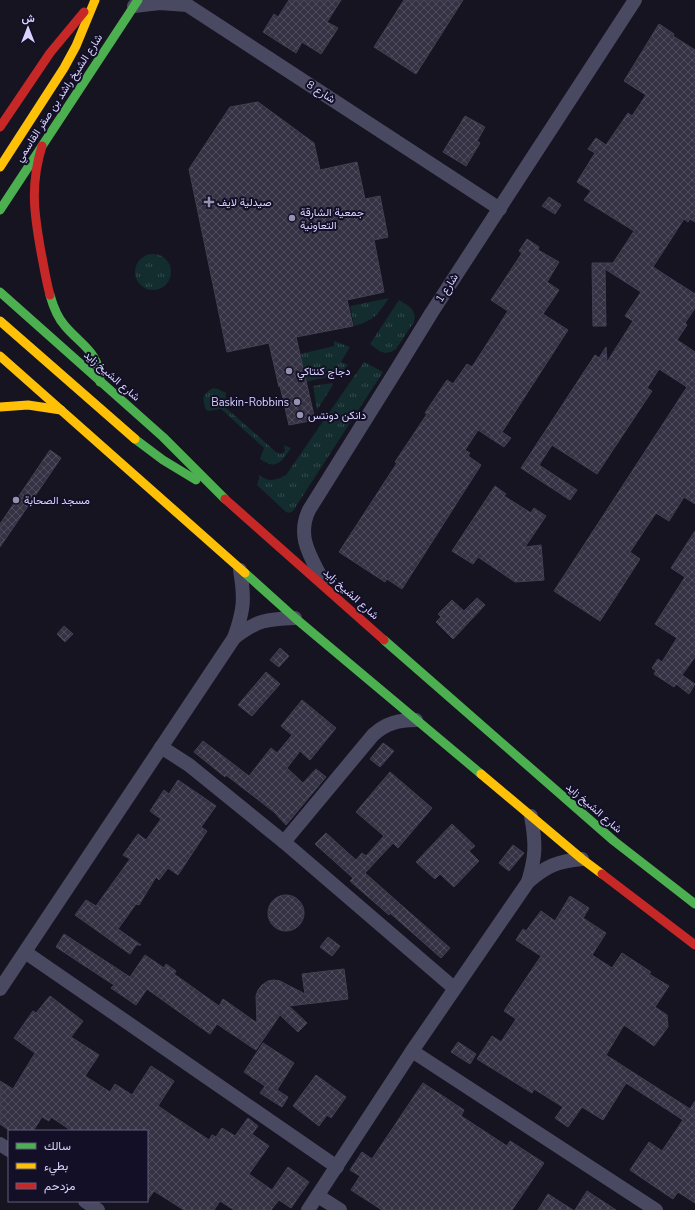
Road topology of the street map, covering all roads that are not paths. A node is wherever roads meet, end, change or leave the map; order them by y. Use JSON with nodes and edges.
{"nodes":[{"id":1,"x":95,"y":0,"type":"edge"},
{"id":2,"x":635,"y":0,"type":"edge"},
{"id":3,"x":185,"y":2,"type":"edge"},
{"id":4,"x":136,"y":3,"type":"edge"},
{"id":5,"x":0,"y":128,"type":"edge"},
{"id":6,"x":42,"y":146,"type":"junction"},
{"id":7,"x":0,"y":168,"type":"edge"},
{"id":8,"x":500,"y":209,"type":"junction"},
{"id":9,"x":0,"y":210,"type":"edge"},
{"id":10,"x":0,"y":292,"type":"edge"},
{"id":11,"x":0,"y":322,"type":"edge"},
{"id":12,"x":0,"y":356,"type":"edge"},
{"id":13,"x":100,"y":382,"type":"junction"},
{"id":14,"x":0,"y":407,"type":"edge"},
{"id":15,"x":61,"y":410,"type":"junction"},
{"id":16,"x":215,"y":490,"type":"junction"},
{"id":17,"x":240,"y":570,"type":"junction"},
{"id":18,"x":326,"y":587,"type":"junction"},
{"id":19,"x":295,"y":618,"type":"junction"},
{"id":20,"x":234,"y":638,"type":"junction"},
{"id":21,"x":416,"y":720,"type":"junction"},
{"id":22,"x":161,"y":747,"type":"junction"},
{"id":23,"x":531,"y":816,"type":"junction"},
{"id":24,"x":284,"y":842,"type":"junction"},
{"id":25,"x":582,"y":859,"type":"junction"},
{"id":26,"x":528,"y":882,"type":"junction"},
{"id":27,"x":695,"y":904,"type":"edge"},
{"id":28,"x":695,"y":945,"type":"edge"},
{"id":29,"x":25,"y":952,"type":"junction"},
{"id":30,"x":454,"y":988,"type":"junction"},
{"id":31,"x":0,"y":989,"type":"edge"},
{"id":32,"x":412,"y":1051,"type":"junction"},
{"id":33,"x":337,"y":1167,"type":"junction"},
{"id":34,"x":318,"y":1196,"type":"junction"},
{"id":35,"x":86,"y":1202,"type":"edge"},
{"id":36,"x":98,"y":1210,"type":"edge"},
{"id":37,"x":308,"y":1210,"type":"edge"},
{"id":38,"x":340,"y":1210,"type":"edge"},
{"id":39,"x":656,"y":1210,"type":"edge"}],
"edges":[{"from":1,"to":5,"type":"main road"},
{"from":1,"to":7,"type":"main road"},
{"from":2,"to":8,"type":"street","name":"شارع 1"},
{"from":3,"to":4,"type":"street","name":"شارع 8"},
{"from":3,"to":8,"type":"street","name":"شارع 8"},
{"from":4,"to":6,"type":"main road","name":"شارع الشيخ راشد بن صقر القاسمي"},
{"from":6,"to":9,"type":"main road","name":"شارع الشيخ راشد بن صقر القاسمي"},
{"from":6,"to":13,"type":"main road"},
{"from":8,"to":18,"type":"street","name":"شارع 1"},
{"from":10,"to":13,"type":"main road","name":"شارع الشيخ زايد"},
{"from":11,"to":16,"type":"main road"},
{"from":12,"to":15,"type":"main road"},
{"from":13,"to":16,"type":"main road","name":"شارع الشيخ زايد"},
{"from":14,"to":15,"type":"main road"},
{"from":15,"to":17,"type":"main road"},
{"from":16,"to":18,"type":"main road","name":"شارع الشيخ زايد"},
{"from":17,"to":19,"type":"main road"},
{"from":17,"to":20,"type":"street"},
{"from":18,"to":27,"type":"main road","name":"شارع الشيخ زايد"},
{"from":19,"to":20,"type":"street"},
{"from":19,"to":21,"type":"main road"},
{"from":20,"to":22,"type":"street"},
{"from":21,"to":23,"type":"main road"},
{"from":21,"to":24,"type":"street"},
{"from":22,"to":24,"type":"street"},
{"from":22,"to":29,"type":"street"},
{"from":23,"to":25,"type":"main road"},
{"from":23,"to":26,"type":"street"},
{"from":24,"to":30,"type":"street"},
{"from":25,"to":26,"type":"street"},
{"from":25,"to":28,"type":"main road"},
{"from":26,"to":30,"type":"street"},
{"from":29,"to":31,"type":"street"},
{"from":29,"to":33,"type":"street"},
{"from":30,"to":32,"type":"street"},
{"from":32,"to":33,"type":"street"},
{"from":32,"to":39,"type":"street"},
{"from":33,"to":34,"type":"street"},
{"from":34,"to":37,"type":"street"},
{"from":34,"to":38,"type":"street"},
{"from":35,"to":36,"type":"street"}]}
